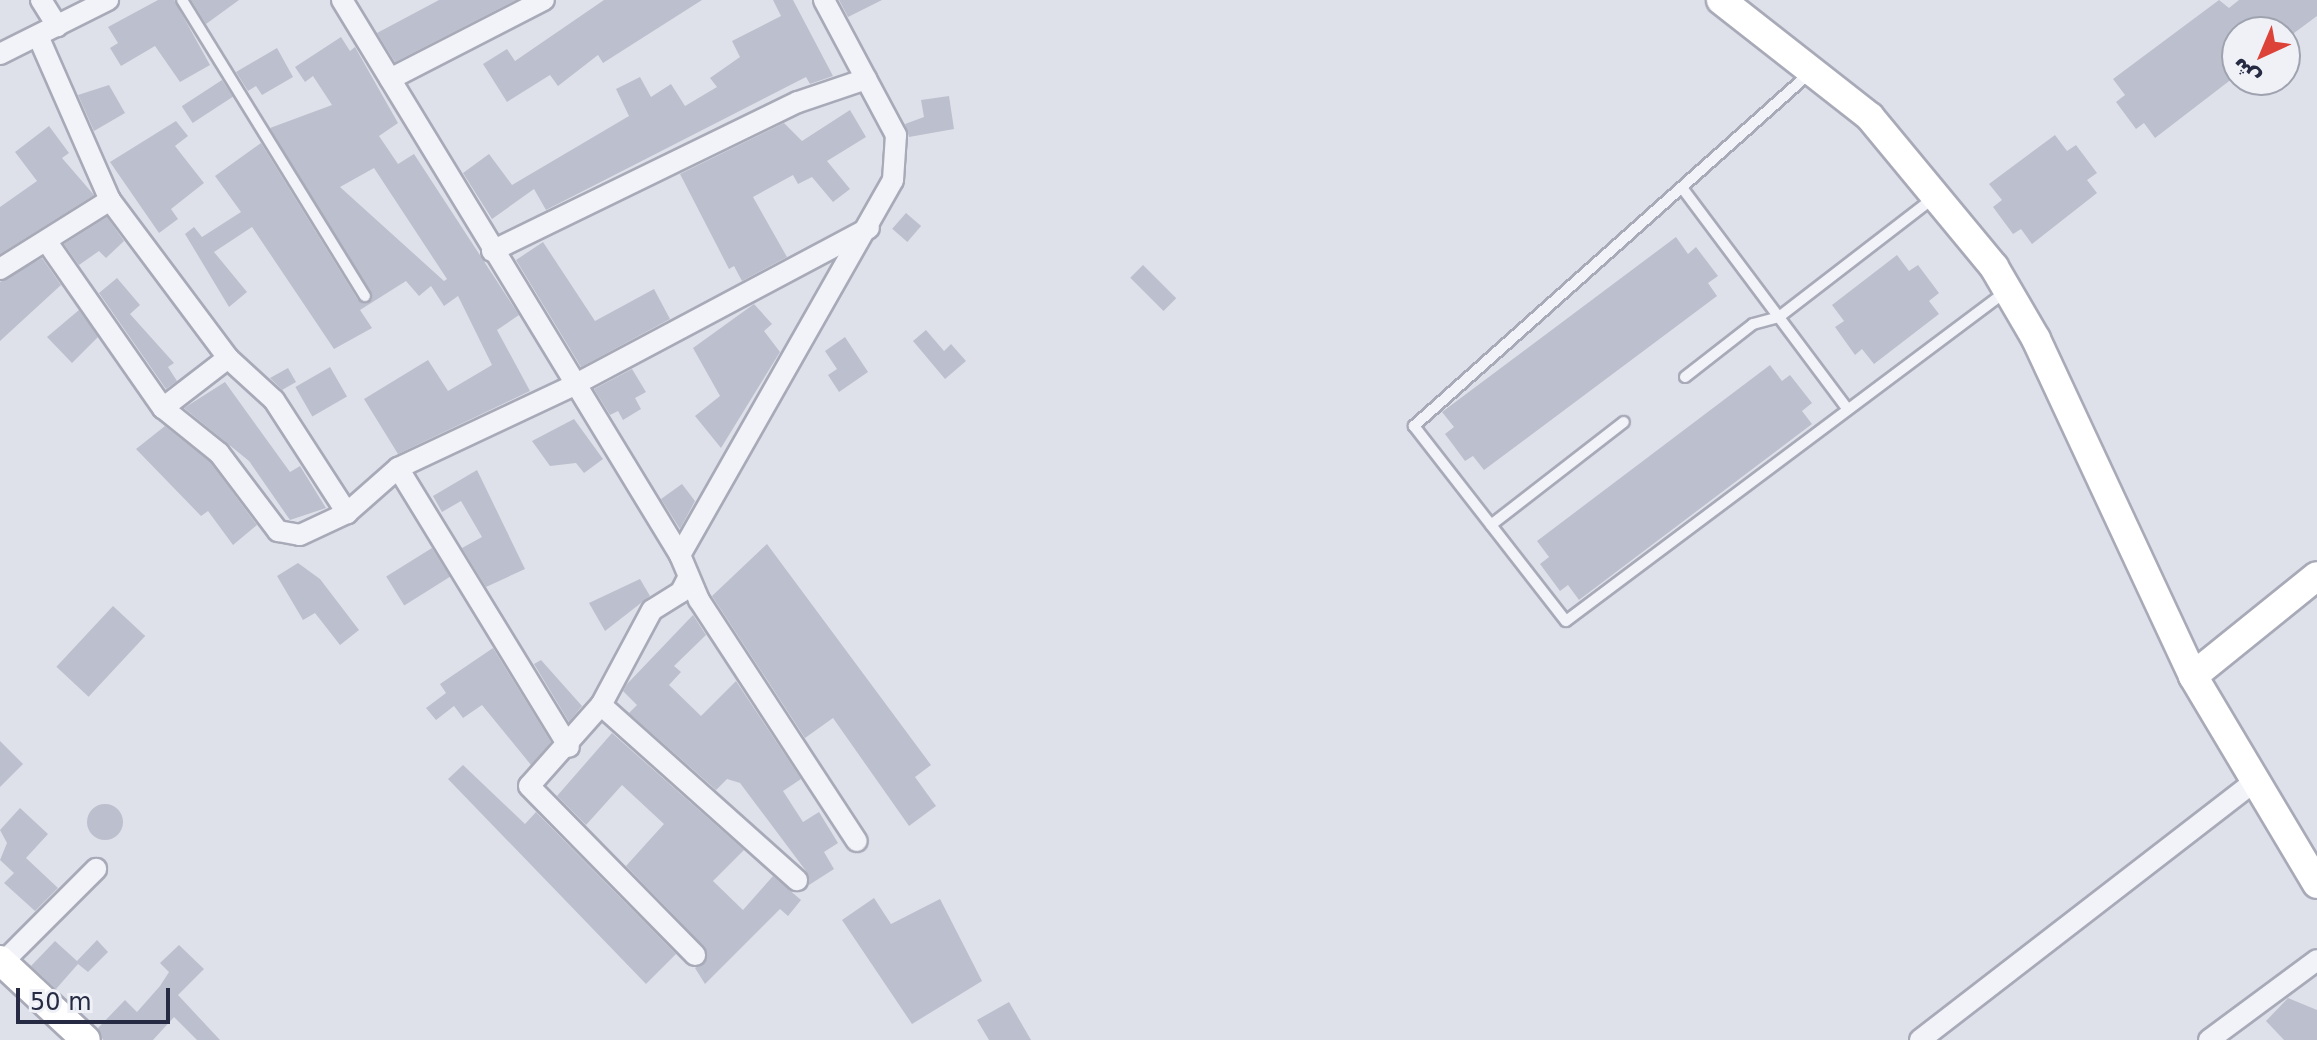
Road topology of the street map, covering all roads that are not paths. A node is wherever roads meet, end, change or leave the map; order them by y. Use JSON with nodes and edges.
{"nodes":[{"id":1,"x":41,"y":0,"type":"edge"},
{"id":2,"x":108,"y":0,"type":"edge"},
{"id":3,"x":182,"y":0,"type":"edge"},
{"id":4,"x":342,"y":0,"type":"edge"},
{"id":5,"x":544,"y":0,"type":"edge"},
{"id":6,"x":824,"y":0,"type":"edge"},
{"id":7,"x":1721,"y":0,"type":"edge"},
{"id":8,"x":57,"y":26,"type":"junction"},
{"id":9,"x":38,"y":36,"type":"junction"},
{"id":10,"x":0,"y":54,"type":"edge"},
{"id":11,"x":1815,"y":68,"type":"junction"},
{"id":12,"x":390,"y":79,"type":"junction"},
{"id":13,"x":866,"y":79,"type":"junction"},
{"id":14,"x":1683,"y":189,"type":"junction"},
{"id":15,"x":1937,"y":196,"type":"junction"},
{"id":16,"x":110,"y":200,"type":"junction"},
{"id":17,"x":869,"y":228,"type":"junction"},
{"id":18,"x":47,"y":242,"type":"junction"},
{"id":19,"x":492,"y":251,"type":"junction"},
{"id":20,"x":0,"y":269,"type":"edge"},
{"id":21,"x":2009,"y":290,"type":"junction"},
{"id":22,"x":365,"y":296,"type":"dead end"},
{"id":23,"x":1779,"y":317,"type":"junction"},
{"id":24,"x":228,"y":358,"type":"junction"},
{"id":25,"x":1685,"y":377,"type":"dead end"},
{"id":26,"x":574,"y":385,"type":"junction"},
{"id":27,"x":163,"y":408,"type":"junction"},
{"id":28,"x":1847,"y":408,"type":"junction"},
{"id":29,"x":1624,"y":422,"type":"dead end"},
{"id":30,"x":398,"y":468,"type":"junction"},
{"id":31,"x":347,"y":513,"type":"junction"},
{"id":32,"x":1491,"y":525,"type":"junction"},
{"id":33,"x":680,"y":555,"type":"junction"},
{"id":34,"x":2317,"y":576,"type":"edge"},
{"id":35,"x":688,"y":578,"type":"junction"},
{"id":36,"x":2193,"y":676,"type":"junction"},
{"id":37,"x":601,"y":705,"type":"junction"},
{"id":38,"x":569,"y":747,"type":"junction"},
{"id":39,"x":2255,"y":781,"type":"junction"},
{"id":40,"x":857,"y":841,"type":"dead end"},
{"id":41,"x":96,"y":869,"type":"dead end"},
{"id":42,"x":797,"y":880,"type":"dead end"},
{"id":43,"x":2317,"y":884,"type":"edge"},
{"id":44,"x":695,"y":955,"type":"dead end"},
{"id":45,"x":2317,"y":960,"type":"edge"},
{"id":46,"x":1,"y":962,"type":"edge"},
{"id":47,"x":2213,"y":1039,"type":"edge"},
{"id":48,"x":86,"y":1040,"type":"edge"},
{"id":49,"x":1920,"y":1040,"type":"edge"}],
"edges":[{"from":1,"to":8,"type":"street"},
{"from":2,"to":8,"type":"street"},
{"from":3,"to":22,"type":"lane"},
{"from":4,"to":12,"type":"street"},
{"from":5,"to":12,"type":"street"},
{"from":6,"to":13,"type":"street"},
{"from":7,"to":11,"type":"street"},
{"from":8,"to":9,"type":"street"},
{"from":9,"to":10,"type":"street"},
{"from":9,"to":16,"type":"street"},
{"from":11,"to":14,"type":"lane"},
{"from":11,"to":15,"type":"street"},
{"from":12,"to":19,"type":"street"},
{"from":13,"to":17,"type":"street"},
{"from":13,"to":19,"type":"street"},
{"from":14,"to":23,"type":"lane"},
{"from":14,"to":32,"type":"lane"},
{"from":15,"to":21,"type":"street"},
{"from":15,"to":23,"type":"lane"},
{"from":16,"to":18,"type":"street"},
{"from":16,"to":24,"type":"street"},
{"from":17,"to":26,"type":"street"},
{"from":17,"to":33,"type":"street"},
{"from":18,"to":20,"type":"street"},
{"from":18,"to":27,"type":"street"},
{"from":19,"to":26,"type":"street"},
{"from":21,"to":28,"type":"lane"},
{"from":21,"to":36,"type":"street"},
{"from":23,"to":25,"type":"lane"},
{"from":23,"to":28,"type":"lane"},
{"from":24,"to":27,"type":"street"},
{"from":24,"to":31,"type":"street"},
{"from":26,"to":30,"type":"street"},
{"from":26,"to":33,"type":"street"},
{"from":27,"to":31,"type":"street"},
{"from":28,"to":32,"type":"lane"},
{"from":29,"to":32,"type":"lane"},
{"from":30,"to":31,"type":"street"},
{"from":30,"to":38,"type":"street"},
{"from":33,"to":35,"type":"street"},
{"from":34,"to":36,"type":"street"},
{"from":35,"to":37,"type":"street"},
{"from":35,"to":40,"type":"street"},
{"from":36,"to":39,"type":"street"},
{"from":37,"to":38,"type":"street"},
{"from":37,"to":42,"type":"street"},
{"from":38,"to":44,"type":"street"},
{"from":39,"to":43,"type":"street"},
{"from":39,"to":49,"type":"street"},
{"from":41,"to":46,"type":"street"},
{"from":45,"to":47,"type":"street"},
{"from":46,"to":48,"type":"street"}]}
